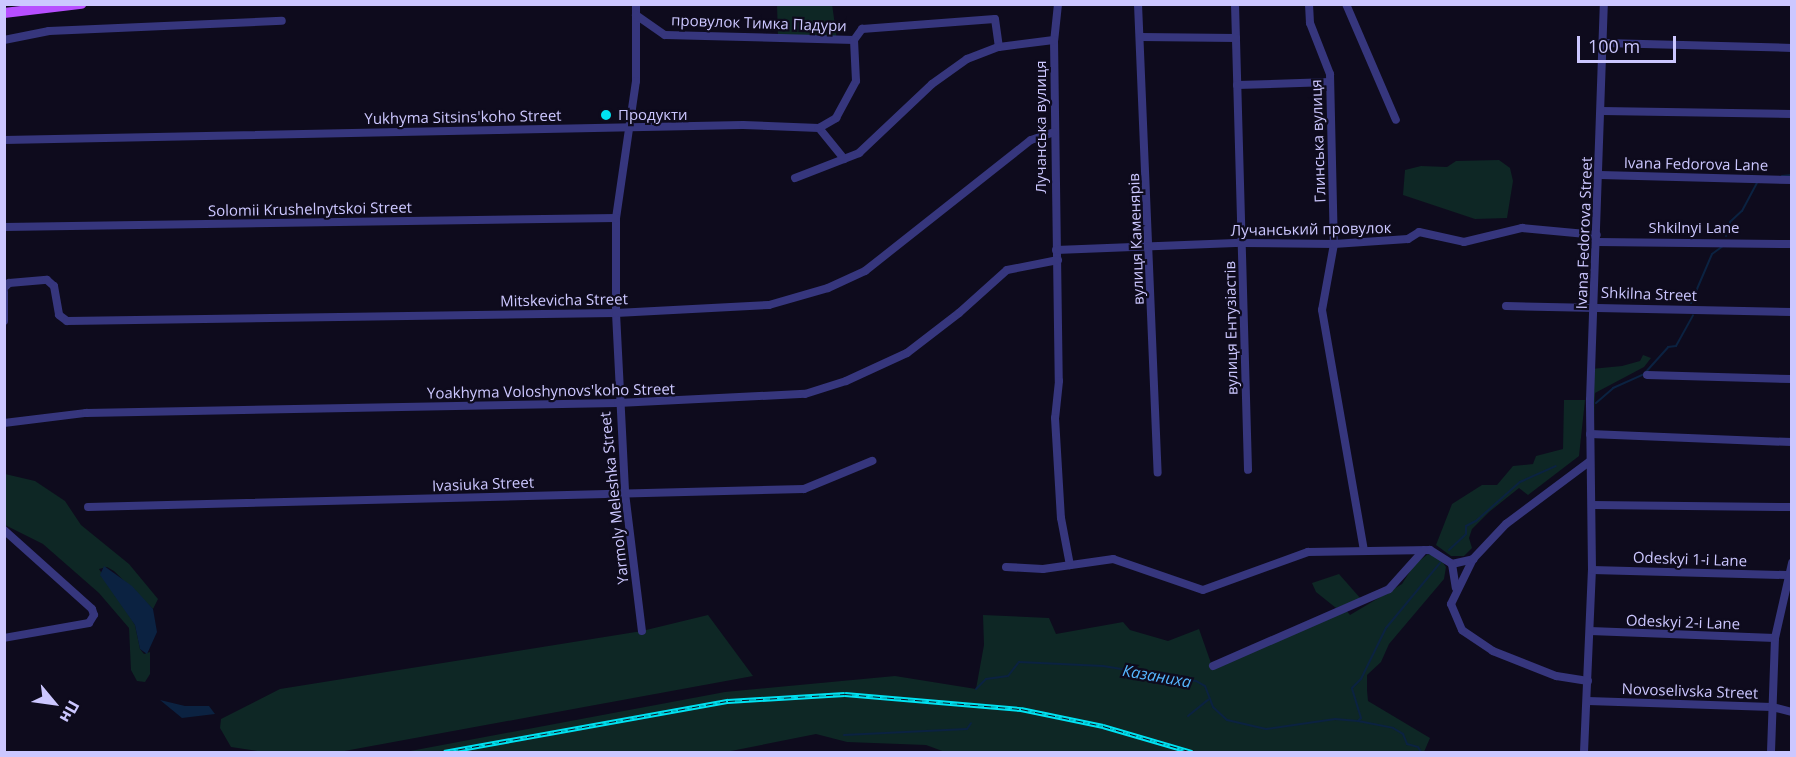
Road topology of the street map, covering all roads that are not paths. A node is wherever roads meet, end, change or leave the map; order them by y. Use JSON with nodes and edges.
{"nodes":[{"id":1,"x":81,"y":4,"type":"edge"},
{"id":2,"x":636,"y":4,"type":"edge"},
{"id":3,"x":1058,"y":4,"type":"edge"},
{"id":4,"x":1138,"y":4,"type":"edge"},
{"id":5,"x":1235,"y":4,"type":"edge"},
{"id":6,"x":1309,"y":4,"type":"edge"},
{"id":7,"x":1346,"y":4,"type":"edge"},
{"id":8,"x":1604,"y":4,"type":"edge"},
{"id":9,"x":4,"y":14,"type":"edge"},
{"id":10,"x":636,"y":15,"type":"junction"},
{"id":11,"x":282,"y":21,"type":"dead end"},
{"id":12,"x":1141,"y":37,"type":"junction"},
{"id":13,"x":1236,"y":38,"type":"junction"},
{"id":14,"x":4,"y":40,"type":"edge"},
{"id":15,"x":854,"y":40,"type":"junction"},
{"id":16,"x":1054,"y":40,"type":"junction"},
{"id":17,"x":1604,"y":43,"type":"junction"},
{"id":18,"x":999,"y":47,"type":"junction"},
{"id":19,"x":1791,"y":48,"type":"edge"},
{"id":20,"x":1330,"y":82,"type":"junction"},
{"id":21,"x":1237,"y":85,"type":"junction"},
{"id":22,"x":1602,"y":111,"type":"junction"},
{"id":23,"x":1791,"y":114,"type":"edge"},
{"id":24,"x":1396,"y":120,"type":"dead end"},
{"id":25,"x":630,"y":128,"type":"junction"},
{"id":26,"x":819,"y":128,"type":"junction"},
{"id":27,"x":1054,"y":132,"type":"junction"},
{"id":28,"x":4,"y":140,"type":"edge"},
{"id":29,"x":844,"y":159,"type":"junction"},
{"id":30,"x":1600,"y":176,"type":"junction"},
{"id":31,"x":795,"y":178,"type":"dead end"},
{"id":32,"x":1791,"y":180,"type":"edge"},
{"id":33,"x":616,"y":218,"type":"junction"},
{"id":34,"x":4,"y":227,"type":"edge"},
{"id":35,"x":1597,"y":239,"type":"junction"},
{"id":36,"x":1242,"y":243,"type":"junction"},
{"id":37,"x":1334,"y":244,"type":"junction"},
{"id":38,"x":1791,"y":244,"type":"edge"},
{"id":39,"x":1150,"y":247,"type":"junction"},
{"id":40,"x":1056,"y":250,"type":"junction"},
{"id":41,"x":1058,"y":260,"type":"junction"},
{"id":42,"x":4,"y":290,"type":"edge"},
{"id":43,"x":1506,"y":306,"type":"dead end"},
{"id":44,"x":1595,"y":306,"type":"junction"},
{"id":45,"x":1791,"y":312,"type":"edge"},
{"id":46,"x":616,"y":313,"type":"junction"},
{"id":47,"x":4,"y":321,"type":"edge"},
{"id":48,"x":1647,"y":375,"type":"dead end"},
{"id":49,"x":1791,"y":379,"type":"edge"},
{"id":50,"x":618,"y":403,"type":"junction"},
{"id":51,"x":4,"y":423,"type":"edge"},
{"id":52,"x":1590,"y":434,"type":"junction"},
{"id":53,"x":1791,"y":442,"type":"edge"},
{"id":54,"x":872,"y":461,"type":"dead end"},
{"id":55,"x":1589,"y":462,"type":"junction"},
{"id":56,"x":1248,"y":470,"type":"dead end"},
{"id":57,"x":1158,"y":473,"type":"dead end"},
{"id":58,"x":625,"y":493,"type":"junction"},
{"id":59,"x":1592,"y":505,"type":"junction"},
{"id":60,"x":88,"y":507,"type":"dead end"},
{"id":61,"x":1791,"y":507,"type":"edge"},
{"id":62,"x":4,"y":530,"type":"edge"},
{"id":63,"x":1364,"y":550,"type":"junction"},
{"id":64,"x":1424,"y":550,"type":"junction"},
{"id":65,"x":1473,"y":559,"type":"junction"},
{"id":66,"x":1791,"y":563,"type":"edge"},
{"id":67,"x":1452,"y":564,"type":"junction"},
{"id":68,"x":1070,"y":565,"type":"junction"},
{"id":69,"x":1006,"y":567,"type":"dead end"},
{"id":70,"x":1592,"y":570,"type":"junction"},
{"id":71,"x":1787,"y":575,"type":"junction"},
{"id":72,"x":1456,"y":588,"type":"junction"},
{"id":73,"x":642,"y":631,"type":"dead end"},
{"id":74,"x":1590,"y":631,"type":"junction"},
{"id":75,"x":4,"y":638,"type":"edge"},
{"id":76,"x":1775,"y":638,"type":"junction"},
{"id":77,"x":1213,"y":666,"type":"dead end"},
{"id":78,"x":1588,"y":681,"type":"junction"},
{"id":79,"x":1588,"y":700,"type":"junction"},
{"id":80,"x":1772,"y":707,"type":"junction"},
{"id":81,"x":1791,"y":712,"type":"edge"},
{"id":82,"x":1584,"y":753,"type":"edge"},
{"id":83,"x":1771,"y":753,"type":"edge"}],
"edges":[{"from":1,"to":9,"type":"main road"},
{"from":2,"to":10,"type":"street","name":"Yarmoly Meleshka Street"},
{"from":3,"to":16,"type":"street","name":"Лучанська вулиця"},
{"from":4,"to":12,"type":"street","name":"вулиця Каменярів"},
{"from":5,"to":13,"type":"street","name":"вулиця Ентузіастів"},
{"from":6,"to":20,"type":"street","name":"Глинська вулиця"},
{"from":7,"to":24,"type":"street"},
{"from":8,"to":17,"type":"street","name":"Ivana Fedorova Street"},
{"from":10,"to":15,"type":"street","name":"провулок Тимка Падури"},
{"from":10,"to":25,"type":"street","name":"Yarmoly Meleshka Street"},
{"from":11,"to":14,"type":"street"},
{"from":12,"to":13,"type":"street"},
{"from":12,"to":39,"type":"street","name":"вулиця Каменярів"},
{"from":13,"to":21,"type":"street","name":"вулиця Ентузіастів"},
{"from":15,"to":18,"type":"street","name":"провулок Тимка Падури"},
{"from":15,"to":26,"type":"street"},
{"from":16,"to":18,"type":"street"},
{"from":16,"to":27,"type":"street","name":"Лучанська вулиця"},
{"from":17,"to":19,"type":"street"},
{"from":17,"to":22,"type":"street","name":"Ivana Fedorova Street"},
{"from":18,"to":29,"type":"street"},
{"from":20,"to":21,"type":"street"},
{"from":20,"to":37,"type":"street","name":"Глинська вулиця"},
{"from":21,"to":36,"type":"street","name":"вулиця Ентузіастів"},
{"from":22,"to":23,"type":"street"},
{"from":22,"to":30,"type":"street","name":"Ivana Fedorova Street"},
{"from":25,"to":26,"type":"street","name":"Yukhyma Sitsins'koho Street"},
{"from":25,"to":28,"type":"street","name":"Yukhyma Sitsins'koho Street"},
{"from":25,"to":33,"type":"street","name":"Yarmoly Meleshka Street"},
{"from":26,"to":29,"type":"street"},
{"from":27,"to":40,"type":"street","name":"Лучанська вулиця"},
{"from":27,"to":46,"type":"street","name":"Mitskevicha Street"},
{"from":29,"to":31,"type":"street"},
{"from":30,"to":32,"type":"street","name":"Ivana Fedorova Lane"},
{"from":30,"to":35,"type":"street","name":"Ivana Fedorova Street"},
{"from":33,"to":34,"type":"street","name":"Solomii Krushelnytskoi Street"},
{"from":33,"to":46,"type":"street","name":"Yarmoly Meleshka Street"},
{"from":35,"to":37,"type":"street","name":"Лучанський провулок"},
{"from":35,"to":38,"type":"street","name":"Shkilnyi Lane"},
{"from":35,"to":44,"type":"street","name":"Ivana Fedorova Street"},
{"from":36,"to":37,"type":"street","name":"Лучанський провулок"},
{"from":36,"to":39,"type":"street","name":"Лучанський провулок"},
{"from":36,"to":56,"type":"street","name":"вулиця Ентузіастів"},
{"from":37,"to":63,"type":"street","name":"Глинська вулиця"},
{"from":39,"to":40,"type":"street","name":"Лучанський провулок"},
{"from":39,"to":57,"type":"street","name":"вулиця Каменярів"},
{"from":40,"to":41,"type":"street","name":"Лучанська вулиця"},
{"from":41,"to":50,"type":"street","name":"Yoakhyma Voloshynovs'koho Street"},
{"from":41,"to":68,"type":"street","name":"Лучанська вулиця"},
{"from":42,"to":46,"type":"street","name":"Mitskevicha Street"},
{"from":42,"to":47,"type":"street"},
{"from":43,"to":44,"type":"street","name":"Shkilna Street"},
{"from":44,"to":45,"type":"street","name":"Shkilna Street"},
{"from":44,"to":52,"type":"street","name":"Ivana Fedorova Street"},
{"from":46,"to":50,"type":"street","name":"Yarmoly Meleshka Street"},
{"from":48,"to":49,"type":"street"},
{"from":50,"to":51,"type":"street","name":"Yoakhyma Voloshynovs'koho Street"},
{"from":50,"to":58,"type":"street","name":"Yarmoly Meleshka Street"},
{"from":52,"to":53,"type":"street"},
{"from":52,"to":55,"type":"street","name":"Ivana Fedorova Street"},
{"from":54,"to":58,"type":"street","name":"Ivasiuka Street"},
{"from":55,"to":59,"type":"street","name":"Ivana Fedorova Street"},
{"from":55,"to":65,"type":"street"},
{"from":58,"to":60,"type":"street","name":"Ivasiuka Street"},
{"from":58,"to":73,"type":"street","name":"Yarmoly Meleshka Street"},
{"from":59,"to":61,"type":"street"},
{"from":59,"to":70,"type":"street","name":"Ivana Fedorova Street"},
{"from":62,"to":75,"type":"street"},
{"from":63,"to":64,"type":"street"},
{"from":63,"to":68,"type":"street"},
{"from":64,"to":67,"type":"street"},
{"from":64,"to":77,"type":"street"},
{"from":65,"to":67,"type":"street"},
{"from":65,"to":72,"type":"street"},
{"from":66,"to":71,"type":"street"},
{"from":67,"to":72,"type":"street"},
{"from":68,"to":69,"type":"street"},
{"from":70,"to":71,"type":"street","name":"Odeskyi 1-i Lane"},
{"from":70,"to":74,"type":"street","name":"Ivana Fedorova Street"},
{"from":71,"to":76,"type":"street"},
{"from":72,"to":78,"type":"street"},
{"from":74,"to":76,"type":"street","name":"Odeskyi 2-i Lane"},
{"from":74,"to":78,"type":"street","name":"Ivana Fedorova Street"},
{"from":76,"to":80,"type":"street"},
{"from":78,"to":79,"type":"street","name":"Ivana Fedorova Street"},
{"from":79,"to":80,"type":"street","name":"Novoselivska Street"},
{"from":79,"to":82,"type":"street","name":"Ivana Fedorova Street"},
{"from":80,"to":81,"type":"street","name":"Novoselivska Street"},
{"from":80,"to":83,"type":"street"}]}
